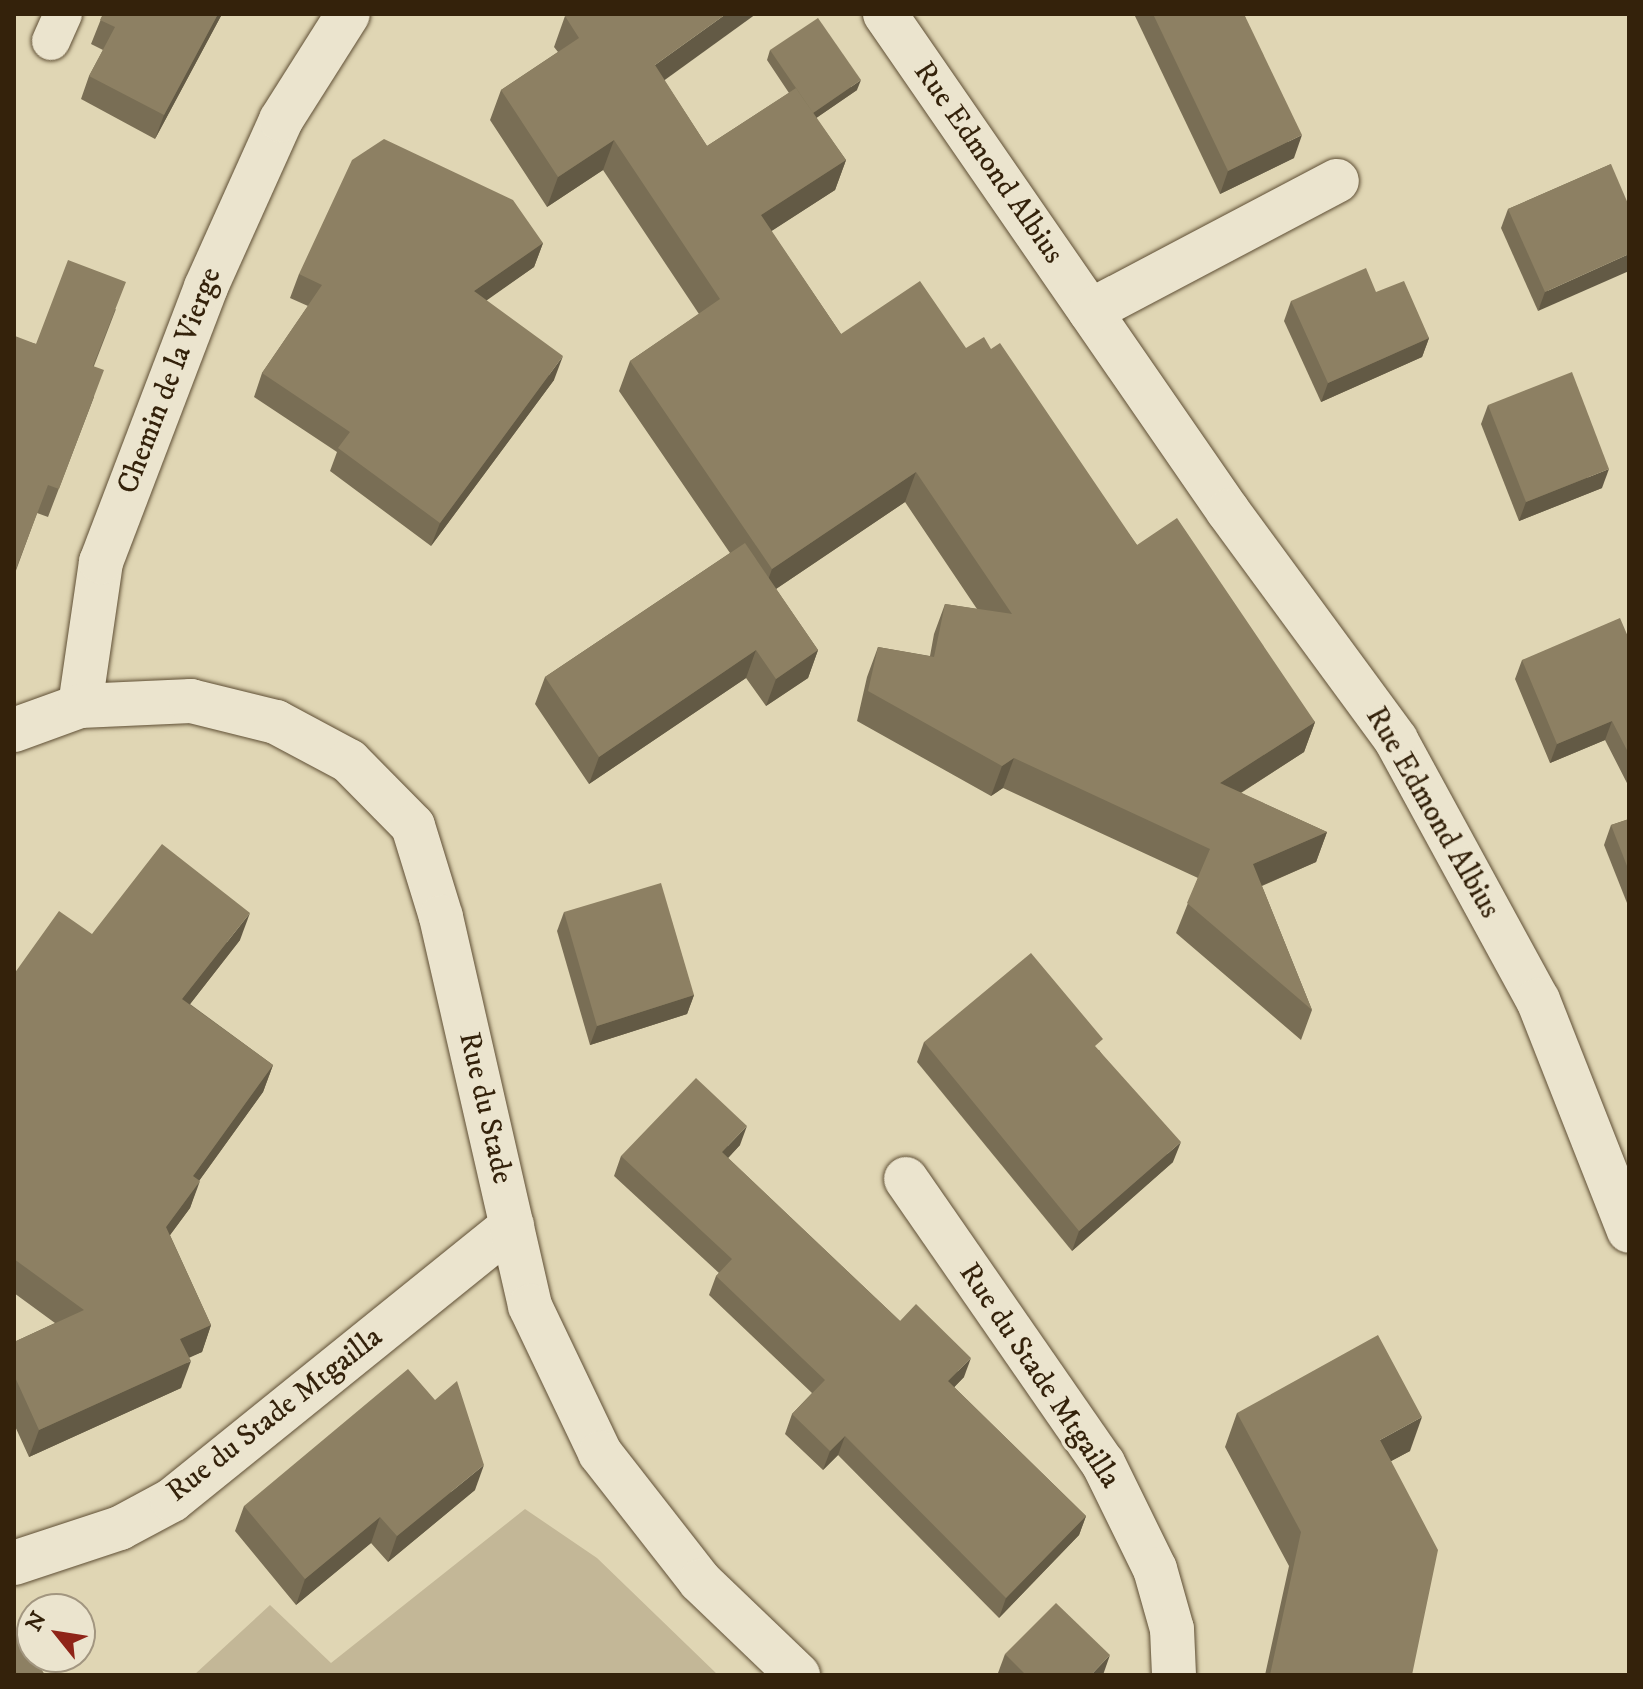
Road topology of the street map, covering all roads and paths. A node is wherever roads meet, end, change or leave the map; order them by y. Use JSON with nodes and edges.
{"nodes":[{"id":1,"x":348,"y":14,"type":"edge"},
{"id":2,"x":885,"y":14,"type":"edge"},
{"id":3,"x":1337,"y":181,"type":"dead end"},
{"id":4,"x":1090,"y":311,"type":"junction"},
{"id":5,"x":80,"y":706,"type":"junction"},
{"id":6,"x":14,"y":730,"type":"edge"},
{"id":7,"x":906,"y":1179,"type":"dead end"},
{"id":8,"x":512,"y":1226,"type":"junction"},
{"id":9,"x":1629,"y":1231,"type":"edge"},
{"id":10,"x":14,"y":1563,"type":"edge"},
{"id":11,"x":798,"y":1675,"type":"edge"},
{"id":12,"x":1174,"y":1675,"type":"edge"}],
"edges":[{"from":1,"to":5,"type":"street","name":"Chemin de la Vierge"},
{"from":2,"to":4,"type":"street","name":"Rue Edmond Albius"},
{"from":3,"to":4,"type":"street"},
{"from":4,"to":9,"type":"street","name":"Rue Edmond Albius"},
{"from":5,"to":6,"type":"street"},
{"from":5,"to":8,"type":"street","name":"Rue du Stade"},
{"from":7,"to":12,"type":"street","name":"Rue du Stade Mtgailla"},
{"from":8,"to":10,"type":"street","name":"Rue du Stade Mtgailla"},
{"from":8,"to":11,"type":"street","name":"Rue du Stade"}]}
